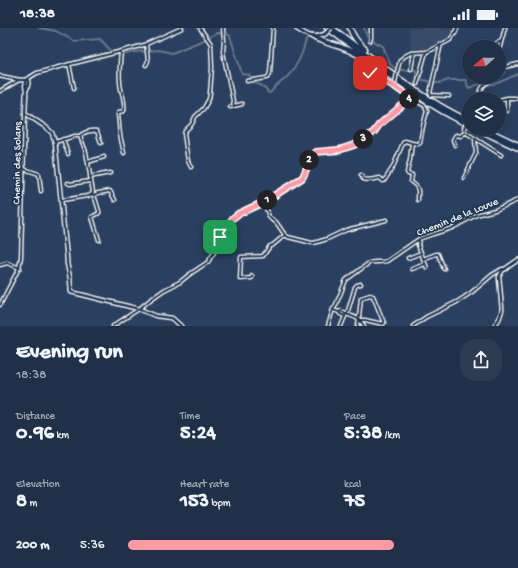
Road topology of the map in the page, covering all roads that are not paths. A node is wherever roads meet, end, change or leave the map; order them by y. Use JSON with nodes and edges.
{"nodes":[{"id":1,"x":182,"y":28,"type":"edge"},
{"id":2,"x":200,"y":28,"type":"edge"},
{"id":3,"x":223,"y":28,"type":"edge"},
{"id":4,"x":273,"y":28,"type":"edge"},
{"id":5,"x":297,"y":28,"type":"edge"},
{"id":6,"x":327,"y":28,"type":"edge"},
{"id":7,"x":332,"y":28,"type":"edge"},
{"id":8,"x":350,"y":28,"type":"edge"},
{"id":9,"x":371,"y":28,"type":"edge"},
{"id":10,"x":454,"y":28,"type":"edge"},
{"id":11,"x":457,"y":28,"type":"edge"},
{"id":12,"x":505,"y":28,"type":"edge"},
{"id":13,"x":456,"y":33,"type":"junction"},
{"id":14,"x":312,"y":37,"type":"junction"},
{"id":15,"x":371,"y":40,"type":"dead end"},
{"id":16,"x":502,"y":40,"type":"edge"},
{"id":17,"x":146,"y":44,"type":"junction"},
{"id":18,"x":441,"y":44,"type":"junction"},
{"id":19,"x":121,"y":51,"type":"junction"},
{"id":20,"x":426,"y":52,"type":"junction"},
{"id":21,"x":414,"y":53,"type":"junction"},
{"id":22,"x":69,"y":64,"type":"junction"},
{"id":23,"x":518,"y":64,"type":"edge"},
{"id":24,"x":146,"y":66,"type":"dead end"},
{"id":25,"x":506,"y":66,"type":"edge"},
{"id":26,"x":411,"y":69,"type":"dead end"},
{"id":27,"x":366,"y":73,"type":"dead end"},
{"id":28,"x":388,"y":74,"type":"junction"},
{"id":29,"x":0,"y":76,"type":"edge"},
{"id":30,"x":400,"y":79,"type":"junction"},
{"id":31,"x":19,"y":80,"type":"junction"},
{"id":32,"x":27,"y":81,"type":"junction"},
{"id":33,"x":247,"y":81,"type":"dead end"},
{"id":34,"x":417,"y":84,"type":"dead end"},
{"id":35,"x":395,"y":85,"type":"junction"},
{"id":36,"x":74,"y":88,"type":"dead end"},
{"id":37,"x":0,"y":91,"type":"edge"},
{"id":38,"x":449,"y":96,"type":"dead end"},
{"id":39,"x":411,"y":98,"type":"junction"},
{"id":40,"x":508,"y":98,"type":"joint"},
{"id":41,"x":516,"y":98,"type":"dead end"},
{"id":42,"x":242,"y":104,"type":"dead end"},
{"id":43,"x":234,"y":106,"type":"junction"},
{"id":44,"x":230,"y":107,"type":"dead end"},
{"id":45,"x":507,"y":111,"type":"dead end"},
{"id":46,"x":25,"y":113,"type":"junction"},
{"id":47,"x":462,"y":117,"type":"edge"},
{"id":48,"x":462,"y":122,"type":"edge"},
{"id":49,"x":462,"y":135,"type":"edge"},
{"id":50,"x":80,"y":136,"type":"junction"},
{"id":51,"x":471,"y":136,"type":"edge"},
{"id":52,"x":492,"y":136,"type":"edge"},
{"id":53,"x":500,"y":136,"type":"edge"},
{"id":54,"x":63,"y":139,"type":"junction"},
{"id":55,"x":475,"y":139,"type":"junction"},
{"id":56,"x":55,"y":142,"type":"junction"},
{"id":57,"x":101,"y":143,"type":"dead end"},
{"id":58,"x":412,"y":143,"type":"junction"},
{"id":59,"x":518,"y":144,"type":"edge"},
{"id":60,"x":454,"y":145,"type":"dead end"},
{"id":61,"x":518,"y":148,"type":"edge"},
{"id":62,"x":124,"y":153,"type":"dead end"},
{"id":63,"x":68,"y":154,"type":"dead end"},
{"id":64,"x":501,"y":155,"type":"dead end"},
{"id":65,"x":104,"y":157,"type":"dead end"},
{"id":66,"x":88,"y":162,"type":"junction"},
{"id":67,"x":191,"y":167,"type":"dead end"},
{"id":68,"x":24,"y":169,"type":"junction"},
{"id":69,"x":110,"y":173,"type":"dead end"},
{"id":70,"x":361,"y":175,"type":"dead end"},
{"id":71,"x":464,"y":178,"type":"dead end"},
{"id":72,"x":91,"y":179,"type":"junction"},
{"id":73,"x":68,"y":183,"type":"dead end"},
{"id":74,"x":41,"y":191,"type":"dead end"},
{"id":75,"x":93,"y":195,"type":"junction"},
{"id":76,"x":62,"y":200,"type":"junction"},
{"id":77,"x":115,"y":200,"type":"dead end"},
{"id":78,"x":418,"y":200,"type":"dead end"},
{"id":79,"x":518,"y":200,"type":"edge"},
{"id":80,"x":264,"y":202,"type":"junction"},
{"id":81,"x":386,"y":220,"type":"dead end"},
{"id":82,"x":285,"y":235,"type":"junction"},
{"id":83,"x":419,"y":239,"type":"junction"},
{"id":84,"x":99,"y":240,"type":"dead end"},
{"id":85,"x":441,"y":252,"type":"dead end"},
{"id":86,"x":421,"y":253,"type":"junction"},
{"id":87,"x":437,"y":254,"type":"junction"},
{"id":88,"x":408,"y":258,"type":"dead end"},
{"id":89,"x":423,"y":259,"type":"junction"},
{"id":90,"x":518,"y":260,"type":"edge"},
{"id":91,"x":425,"y":264,"type":"junction"},
{"id":92,"x":0,"y":265,"type":"edge"},
{"id":93,"x":20,"y":268,"type":"junction"},
{"id":94,"x":427,"y":268,"type":"dead end"},
{"id":95,"x":412,"y":269,"type":"dead end"},
{"id":96,"x":444,"y":269,"type":"dead end"},
{"id":97,"x":506,"y":269,"type":"junction"},
{"id":98,"x":252,"y":276,"type":"dead end"},
{"id":99,"x":361,"y":284,"type":"dead end"},
{"id":100,"x":0,"y":305,"type":"edge"},
{"id":101,"x":139,"y":309,"type":"junction"},
{"id":102,"x":334,"y":310,"type":"junction"},
{"id":103,"x":346,"y":314,"type":"junction"},
{"id":104,"x":360,"y":319,"type":"junction"},
{"id":105,"x":113,"y":326,"type":"edge"},
{"id":106,"x":181,"y":326,"type":"edge"},
{"id":107,"x":328,"y":326,"type":"edge"},
{"id":108,"x":341,"y":326,"type":"edge"},
{"id":109,"x":358,"y":326,"type":"edge"},
{"id":110,"x":364,"y":326,"type":"edge"},
{"id":111,"x":413,"y":326,"type":"edge"},
{"id":112,"x":495,"y":326,"type":"edge"}],
"edges":[{"from":1,"to":17,"type":"street"},
{"from":2,"to":67,"type":"street"},
{"from":3,"to":43,"type":"street"},
{"from":4,"to":33,"type":"street"},
{"from":5,"to":14,"type":"main road"},
{"from":6,"to":28,"type":"highway"},
{"from":7,"to":14,"type":"main road","bridge":true},
{"from":7,"to":30,"type":"highway"},
{"from":8,"to":30,"type":"highway"},
{"from":9,"to":15,"type":"street"},
{"from":10,"to":13,"type":"street"},
{"from":11,"to":13,"type":"street"},
{"from":12,"to":16,"type":"street"},
{"from":13,"to":18,"type":"street"},
{"from":14,"to":28,"type":"highway"},
{"from":17,"to":19,"type":"street"},
{"from":17,"to":24,"type":"street"},
{"from":18,"to":20,"type":"street"},
{"from":18,"to":38,"type":"street"},
{"from":19,"to":22,"type":"street"},
{"from":19,"to":62,"type":"street"},
{"from":20,"to":21,"type":"street"},
{"from":20,"to":34,"type":"street"},
{"from":21,"to":26,"type":"street"},
{"from":21,"to":35,"type":"street","bridge":true},
{"from":22,"to":32,"type":"street"},
{"from":22,"to":36,"type":"street"},
{"from":23,"to":25,"type":"street"},
{"from":27,"to":35,"type":"street"},
{"from":28,"to":48,"type":"highway"},
{"from":29,"to":31,"type":"street"},
{"from":30,"to":47,"type":"highway"},
{"from":31,"to":32,"type":"street"},
{"from":31,"to":37,"type":"street"},
{"from":32,"to":46,"type":"street"},
{"from":35,"to":39,"type":"street"},
{"from":39,"to":58,"type":"street"},
{"from":39,"to":80,"type":"street"},
{"from":40,"to":41,"type":"street"},
{"from":40,"to":45,"type":"street"},
{"from":42,"to":43,"type":"street"},
{"from":43,"to":44,"type":"street"},
{"from":46,"to":56,"type":"street"},
{"from":46,"to":68,"type":"street","name":"Chemin des Solans"},
{"from":49,"to":60,"type":"street"},
{"from":50,"to":54,"type":"street"},
{"from":50,"to":57,"type":"street"},
{"from":50,"to":66,"type":"street"},
{"from":51,"to":55,"type":"street"},
{"from":52,"to":61,"type":"highway"},
{"from":53,"to":59,"type":"highway"},
{"from":54,"to":56,"type":"street"},
{"from":54,"to":63,"type":"street"},
{"from":55,"to":64,"type":"street"},
{"from":55,"to":71,"type":"street"},
{"from":56,"to":76,"type":"street"},
{"from":58,"to":70,"type":"street"},
{"from":58,"to":78,"type":"street"},
{"from":65,"to":66,"type":"street"},
{"from":66,"to":72,"type":"street"},
{"from":68,"to":74,"type":"street"},
{"from":68,"to":93,"type":"street","name":"Chemin des Solans"},
{"from":69,"to":72,"type":"street"},
{"from":72,"to":73,"type":"street"},
{"from":72,"to":75,"type":"street"},
{"from":75,"to":76,"type":"street"},
{"from":75,"to":77,"type":"street"},
{"from":75,"to":84,"type":"street"},
{"from":76,"to":101,"type":"street"},
{"from":79,"to":83,"type":"street","name":"Chemin de la Louve"},
{"from":80,"to":82,"type":"street"},
{"from":80,"to":101,"type":"street"},
{"from":81,"to":82,"type":"street"},
{"from":82,"to":98,"type":"street"},
{"from":83,"to":86,"type":"street"},
{"from":83,"to":102,"type":"street","name":"Chemin de la Louve"},
{"from":85,"to":87,"type":"street"},
{"from":86,"to":88,"type":"street"},
{"from":86,"to":89,"type":"street"},
{"from":87,"to":89,"type":"street"},
{"from":87,"to":96,"type":"street"},
{"from":89,"to":91,"type":"street"},
{"from":90,"to":97,"type":"street"},
{"from":91,"to":94,"type":"street"},
{"from":91,"to":95,"type":"street"},
{"from":92,"to":93,"type":"street"},
{"from":93,"to":100,"type":"street","name":"Chemin des Solans"},
{"from":97,"to":111,"type":"street"},
{"from":97,"to":112,"type":"street"},
{"from":99,"to":103,"type":"street"},
{"from":101,"to":105,"type":"street"},
{"from":101,"to":106,"type":"street"},
{"from":102,"to":103,"type":"street"},
{"from":102,"to":107,"type":"street","name":"Chemin de la Louve"},
{"from":103,"to":104,"type":"street"},
{"from":103,"to":108,"type":"street"},
{"from":104,"to":104,"type":"street"},
{"from":104,"to":109,"type":"street"},
{"from":104,"to":110,"type":"street"}]}
